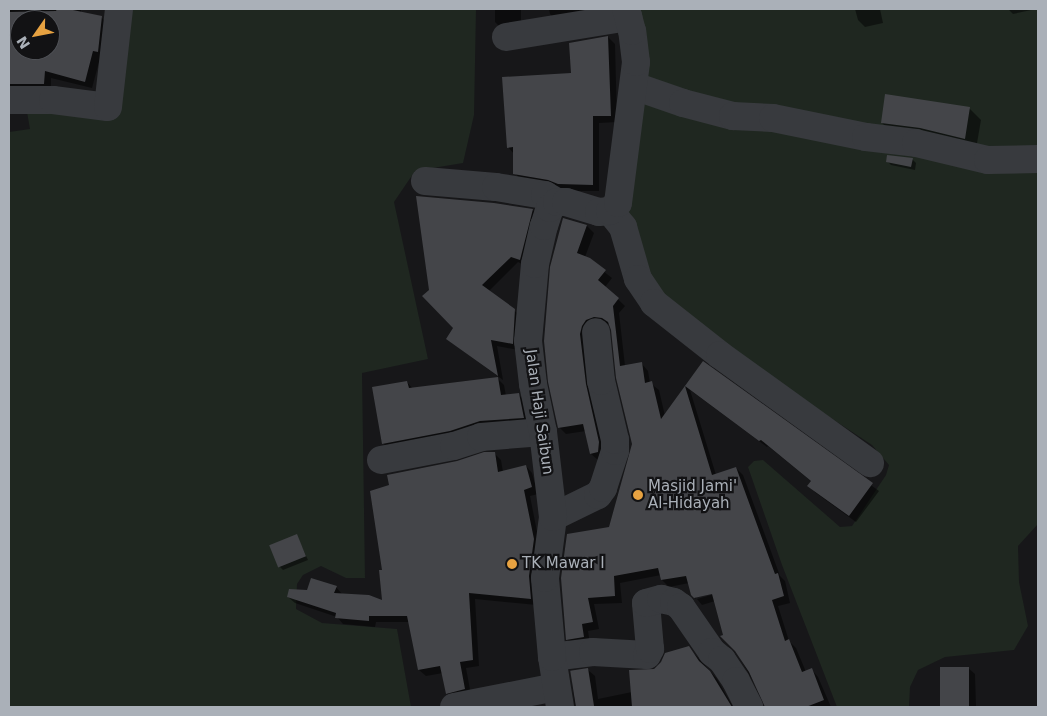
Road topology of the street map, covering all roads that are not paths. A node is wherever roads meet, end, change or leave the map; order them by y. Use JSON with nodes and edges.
{"nodes":[{"id":1,"x":119,"y":9,"type":"edge"},
{"id":2,"x":627,"y":13,"type":"edge"},
{"id":3,"x":506,"y":37,"type":"dead end"},
{"id":4,"x":634,"y":86,"type":"junction"},
{"id":5,"x":9,"y":100,"type":"edge"},
{"id":6,"x":1038,"y":159,"type":"edge"},
{"id":7,"x":425,"y":181,"type":"dead end"},
{"id":8,"x":557,"y":202,"type":"junction"},
{"id":9,"x":610,"y":211,"type":"junction"},
{"id":10,"x":596,"y":332,"type":"dead end"},
{"id":11,"x":543,"y":432,"type":"junction"},
{"id":12,"x":381,"y":460,"type":"dead end"},
{"id":13,"x":870,"y":462,"type":"dead end"},
{"id":14,"x":553,"y":517,"type":"junction"},
{"id":15,"x":552,"y":657,"type":"junction"},
{"id":16,"x":558,"y":697,"type":"edge"},
{"id":17,"x":454,"y":707,"type":"edge"},
{"id":18,"x":749,"y":707,"type":"edge"}],
"edges":[{"from":1,"to":5,"type":"street"},
{"from":2,"to":3,"type":"street"},
{"from":2,"to":4,"type":"street"},
{"from":4,"to":6,"type":"street"},
{"from":4,"to":9,"type":"street"},
{"from":7,"to":8,"type":"street"},
{"from":8,"to":9,"type":"street"},
{"from":8,"to":11,"type":"street","name":"Jalan Haji Saibun"},
{"from":9,"to":13,"type":"street"},
{"from":10,"to":14,"type":"street"},
{"from":11,"to":12,"type":"street"},
{"from":11,"to":14,"type":"street","name":"Jalan Haji Saibun"},
{"from":14,"to":15,"type":"street","name":"Jalan Haji Saibun"},
{"from":15,"to":16,"type":"street","name":"Jalan Haji Saibun"},
{"from":15,"to":18,"type":"street"},
{"from":16,"to":17,"type":"street"}]}
